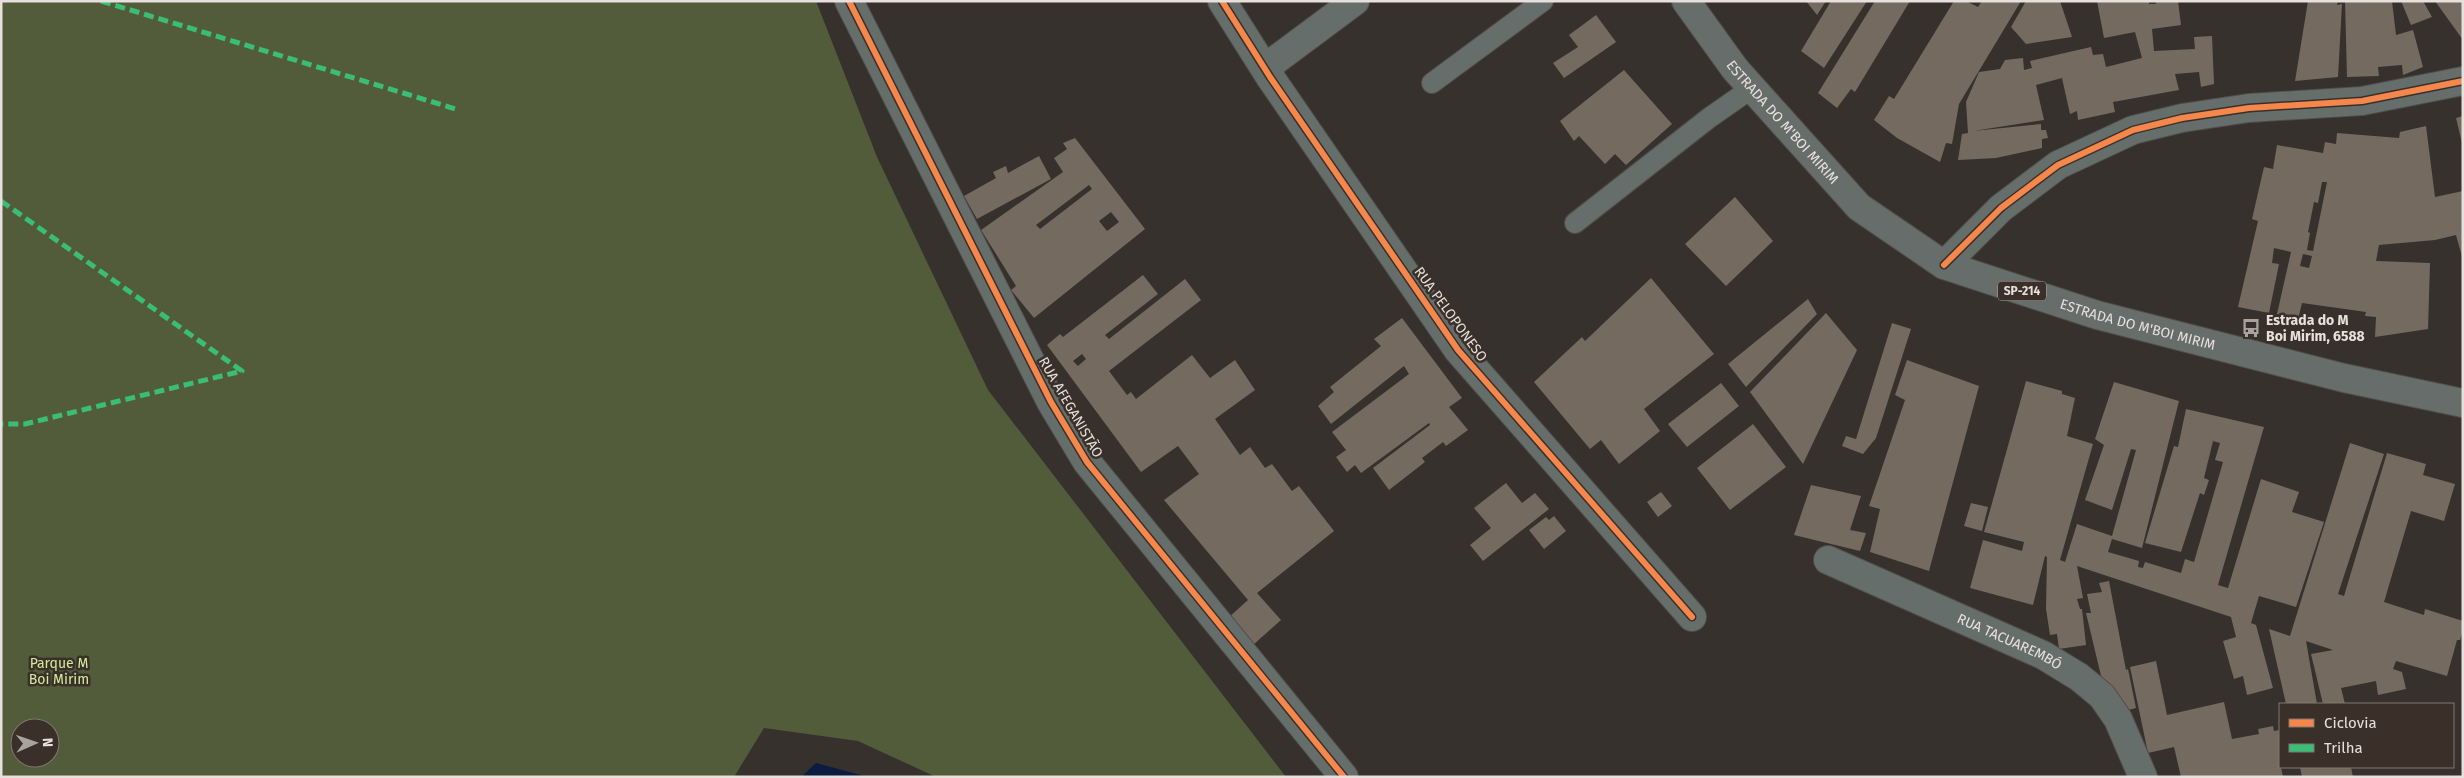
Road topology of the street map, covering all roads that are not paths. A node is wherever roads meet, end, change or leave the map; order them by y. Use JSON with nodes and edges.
{"nodes":[{"id":1,"x":849,"y":1,"type":"edge"},
{"id":2,"x":1222,"y":1,"type":"edge"},
{"id":3,"x":1354,"y":1,"type":"edge"},
{"id":4,"x":1543,"y":1,"type":"edge"},
{"id":5,"x":1686,"y":1,"type":"edge"},
{"id":6,"x":1265,"y":68,"type":"junction"},
{"id":7,"x":2463,"y":81,"type":"edge"},
{"id":8,"x":1432,"y":83,"type":"dead end"},
{"id":9,"x":1752,"y":88,"type":"junction"},
{"id":10,"x":1574,"y":223,"type":"dead end"},
{"id":11,"x":1944,"y":266,"type":"junction"},
{"id":12,"x":2459,"y":399,"type":"edge"},
{"id":13,"x":1828,"y":560,"type":"dead end"},
{"id":14,"x":1692,"y":617,"type":"dead end"},
{"id":15,"x":1344,"y":777,"type":"edge"},
{"id":16,"x":2142,"y":777,"type":"edge"}],
"edges":[{"from":1,"to":15,"type":"street","name":"RUA AFEGANISTÃO"},
{"from":2,"to":6,"type":"street","name":"RUA PELOPONESO"},
{"from":3,"to":6,"type":"street"},
{"from":4,"to":8,"type":"lane"},
{"from":5,"to":9,"type":"main road","name":"ESTRADA DO M'BOI MIRIM","number":"SP-214"},
{"from":6,"to":14,"type":"street","name":"RUA PELOPONESO"},
{"from":7,"to":11,"type":"street"},
{"from":9,"to":10,"type":"lane"},
{"from":9,"to":11,"type":"main road","name":"ESTRADA DO M'BOI MIRIM","number":"SP-214"},
{"from":11,"to":12,"type":"main road","name":"ESTRADA DO M'BOI MIRIM","number":"SP-214"},
{"from":13,"to":16,"type":"street","name":"RUA TACUAREMBÓ"}]}
